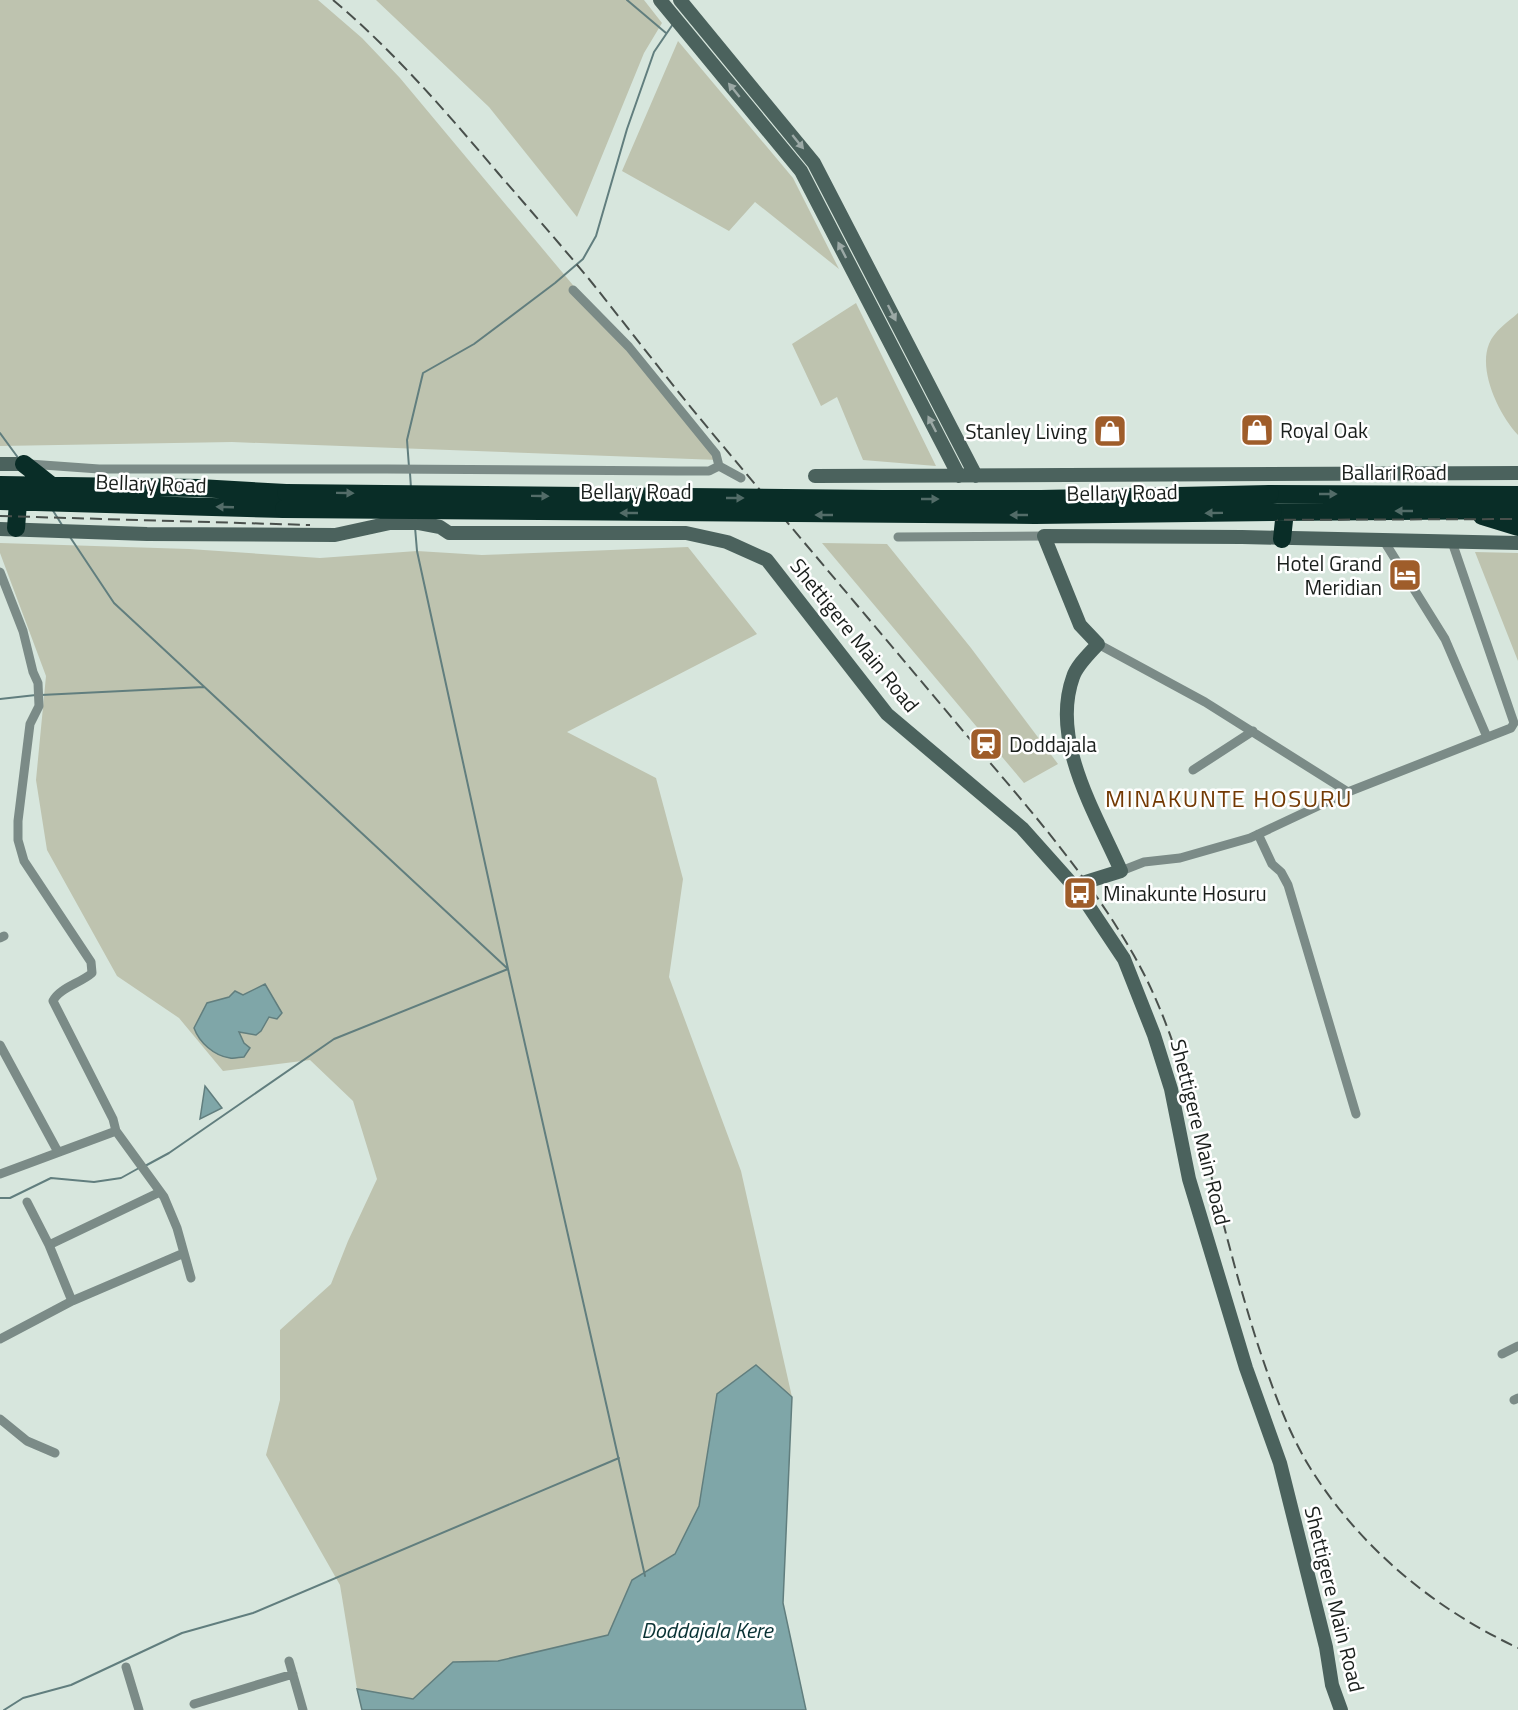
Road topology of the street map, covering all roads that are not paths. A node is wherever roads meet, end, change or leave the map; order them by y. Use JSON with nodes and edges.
{"nodes":[{"id":1,"x":660,"y":0,"type":"edge"},
{"id":2,"x":680,"y":0,"type":"edge"},
{"id":3,"x":573,"y":290,"type":"dead end"},
{"id":4,"x":0,"y":464,"type":"edge"},
{"id":5,"x":21,"y":464,"type":"junction"},
{"id":6,"x":719,"y":466,"type":"junction"},
{"id":7,"x":1518,"y":473,"type":"edge"},
{"id":8,"x":815,"y":476,"type":"dead end"},
{"id":9,"x":959,"y":476,"type":"junction"},
{"id":10,"x":976,"y":476,"type":"junction"},
{"id":11,"x":741,"y":478,"type":"dead end"},
{"id":12,"x":1518,"y":483,"type":"edge"},
{"id":13,"x":0,"y":485,"type":"edge"},
{"id":14,"x":44,"y":493,"type":"junction"},
{"id":15,"x":1518,"y":495,"type":"edge"},
{"id":16,"x":0,"y":501,"type":"edge"},
{"id":17,"x":1460,"y":502,"type":"junction"},
{"id":18,"x":18,"y":503,"type":"junction"},
{"id":19,"x":1276,"y":506,"type":"junction"},
{"id":20,"x":1518,"y":510,"type":"edge"},
{"id":21,"x":1518,"y":527,"type":"edge"},
{"id":22,"x":8,"y":529,"type":"edge"},
{"id":23,"x":1044,"y":536,"type":"junction"},
{"id":24,"x":898,"y":537,"type":"dead end"},
{"id":25,"x":1282,"y":539,"type":"junction"},
{"id":26,"x":1384,"y":541,"type":"junction"},
{"id":27,"x":1452,"y":543,"type":"junction"},
{"id":28,"x":1518,"y":543,"type":"edge"},
{"id":29,"x":0,"y":572,"type":"edge"},
{"id":30,"x":1098,"y":644,"type":"junction"},
{"id":31,"x":1252,"y":731,"type":"junction"},
{"id":32,"x":1487,"y":737,"type":"junction"},
{"id":33,"x":1193,"y":770,"type":"dead end"},
{"id":34,"x":1348,"y":792,"type":"junction"},
{"id":35,"x":1258,"y":834,"type":"junction"},
{"id":36,"x":1121,"y":871,"type":"junction"},
{"id":37,"x":1073,"y":886,"type":"junction"},
{"id":38,"x":0,"y":1045,"type":"edge"},
{"id":39,"x":1356,"y":1114,"type":"dead end"},
{"id":40,"x":116,"y":1131,"type":"junction"},
{"id":41,"x":58,"y":1152,"type":"junction"},
{"id":42,"x":0,"y":1174,"type":"edge"},
{"id":43,"x":160,"y":1192,"type":"junction"},
{"id":44,"x":27,"y":1202,"type":"dead end"},
{"id":45,"x":49,"y":1245,"type":"junction"},
{"id":46,"x":184,"y":1252,"type":"junction"},
{"id":47,"x":191,"y":1278,"type":"dead end"},
{"id":48,"x":72,"y":1301,"type":"junction"},
{"id":49,"x":0,"y":1339,"type":"edge"},
{"id":50,"x":1518,"y":1346,"type":"edge"},
{"id":51,"x":1502,"y":1354,"type":"dead end"},
{"id":52,"x":0,"y":1419,"type":"edge"},
{"id":53,"x":55,"y":1453,"type":"dead end"},
{"id":54,"x":289,"y":1661,"type":"dead end"},
{"id":55,"x":126,"y":1666,"type":"dead end"},
{"id":56,"x":293,"y":1674,"type":"junction"},
{"id":57,"x":194,"y":1704,"type":"dead end"},
{"id":58,"x":139,"y":1710,"type":"edge"},
{"id":59,"x":303,"y":1710,"type":"edge"},
{"id":60,"x":1341,"y":1710,"type":"edge"}],
"edges":[{"from":9,"to":1,"type":"street","one_way":true},
{"from":2,"to":10,"type":"street","one_way":true},
{"from":3,"to":6,"type":"street"},
{"from":4,"to":5,"type":"street"},
{"from":5,"to":6,"type":"street"},
{"from":5,"to":14,"type":"highway"},
{"from":6,"to":11,"type":"street"},
{"from":7,"to":10,"type":"street"},
{"from":8,"to":9,"type":"street"},
{"from":9,"to":10,"type":"street"},
{"from":12,"to":17,"type":"highway"},
{"from":13,"to":14,"type":"highway"},
{"from":14,"to":18,"type":"highway","name":"Bellary Road"},
{"from":14,"to":19,"type":"highway","name":"Bellary Road","bridge":true},
{"from":15,"to":17,"type":"highway","name":"Ballari Road"},
{"from":16,"to":18,"type":"highway","name":"Bellary Road"},
{"from":17,"to":19,"type":"highway","name":"Ballari Road"},
{"from":17,"to":20,"type":"highway","name":"Ballari Road"},
{"from":17,"to":21,"type":"highway"},
{"from":18,"to":22,"type":"highway"},
{"from":19,"to":25,"type":"highway"},
{"from":22,"to":37,"type":"street","name":"Shettigere Main Road"},
{"from":23,"to":24,"type":"street"},
{"from":23,"to":25,"type":"street"},
{"from":23,"to":30,"type":"street"},
{"from":25,"to":26,"type":"street"},
{"from":26,"to":27,"type":"street"},
{"from":26,"to":32,"type":"street"},
{"from":27,"to":28,"type":"street"},
{"from":27,"to":32,"type":"street"},
{"from":29,"to":40,"type":"street"},
{"from":30,"to":31,"type":"street"},
{"from":30,"to":36,"type":"street"},
{"from":31,"to":33,"type":"street"},
{"from":31,"to":34,"type":"street"},
{"from":32,"to":34,"type":"street"},
{"from":34,"to":35,"type":"street"},
{"from":35,"to":36,"type":"street"},
{"from":35,"to":39,"type":"street"},
{"from":36,"to":37,"type":"street"},
{"from":37,"to":60,"type":"street","name":"Shettigere Main Road"},
{"from":38,"to":41,"type":"street"},
{"from":40,"to":41,"type":"street"},
{"from":40,"to":43,"type":"street"},
{"from":41,"to":42,"type":"street"},
{"from":43,"to":45,"type":"street"},
{"from":43,"to":46,"type":"street"},
{"from":44,"to":45,"type":"street"},
{"from":45,"to":48,"type":"street"},
{"from":46,"to":47,"type":"street"},
{"from":46,"to":48,"type":"street"},
{"from":48,"to":49,"type":"street"},
{"from":50,"to":51,"type":"street"},
{"from":52,"to":53,"type":"street"},
{"from":54,"to":56,"type":"street"},
{"from":55,"to":58,"type":"street"},
{"from":56,"to":57,"type":"street"},
{"from":56,"to":59,"type":"street"}]}
